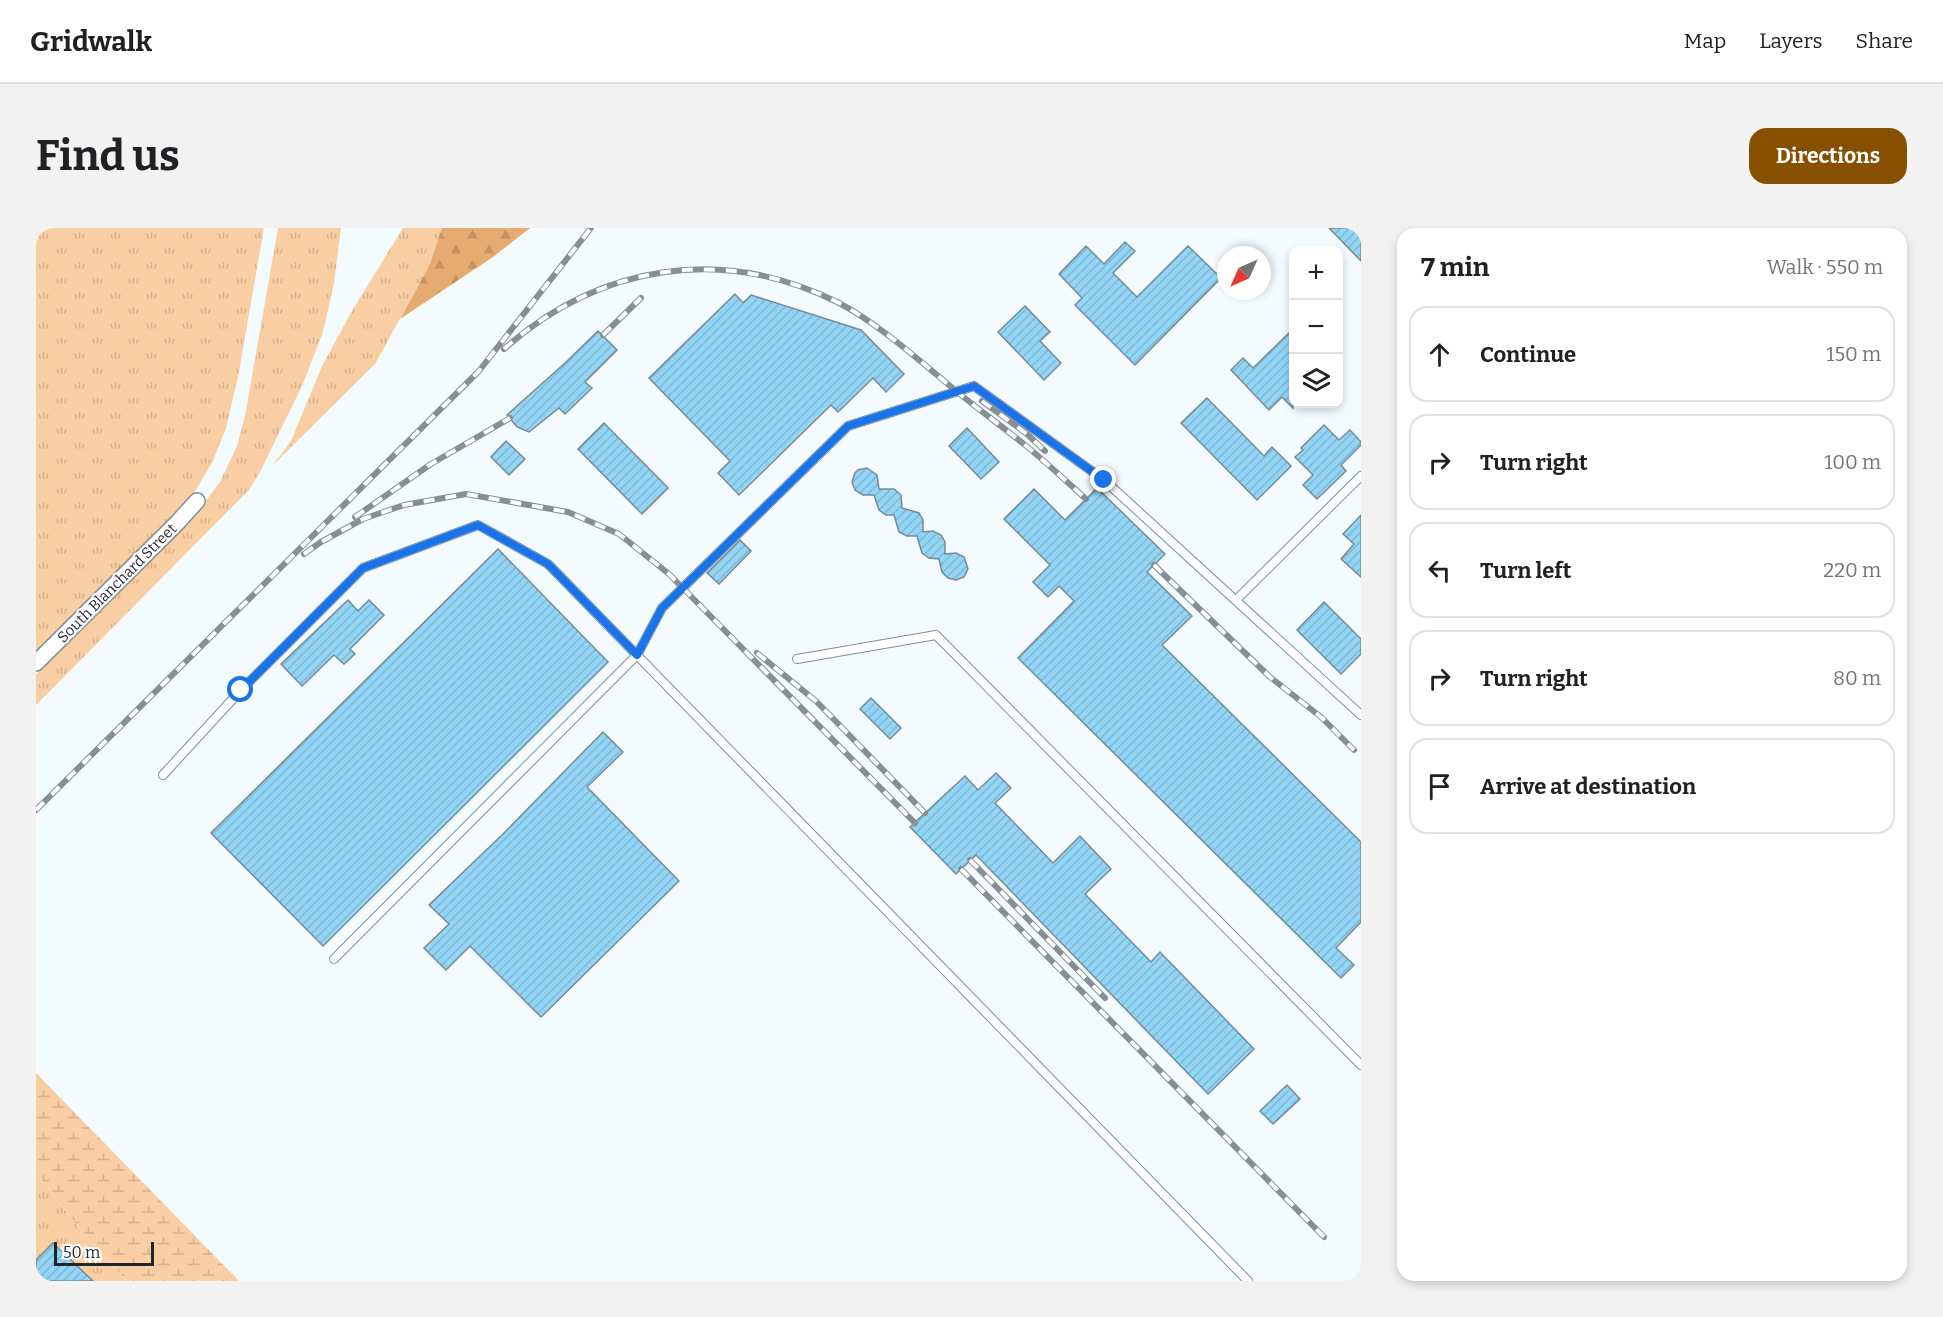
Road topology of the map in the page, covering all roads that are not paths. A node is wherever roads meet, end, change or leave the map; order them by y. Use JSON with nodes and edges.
{"nodes":[{"id":1,"x":1361,"y":476,"type":"edge"},
{"id":2,"x":197,"y":501,"type":"dead end"},
{"id":3,"x":1236,"y":600,"type":"junction"},
{"id":4,"x":637,"y":655,"type":"junction"},
{"id":5,"x":797,"y":659,"type":"dead end"},
{"id":6,"x":36,"y":663,"type":"edge"},
{"id":7,"x":1361,"y":715,"type":"edge"},
{"id":8,"x":163,"y":775,"type":"dead end"},
{"id":9,"x":334,"y":959,"type":"dead end"},
{"id":10,"x":1361,"y":1065,"type":"edge"},
{"id":11,"x":1248,"y":1281,"type":"edge"}],
"edges":[{"from":1,"to":3,"type":"lane"},
{"from":2,"to":6,"type":"street","name":"South Blanchard Street"},
{"from":3,"to":4,"type":"lane"},
{"from":3,"to":7,"type":"lane"},
{"from":4,"to":8,"type":"lane"},
{"from":4,"to":9,"type":"lane"},
{"from":4,"to":11,"type":"lane"},
{"from":5,"to":10,"type":"lane"}]}
